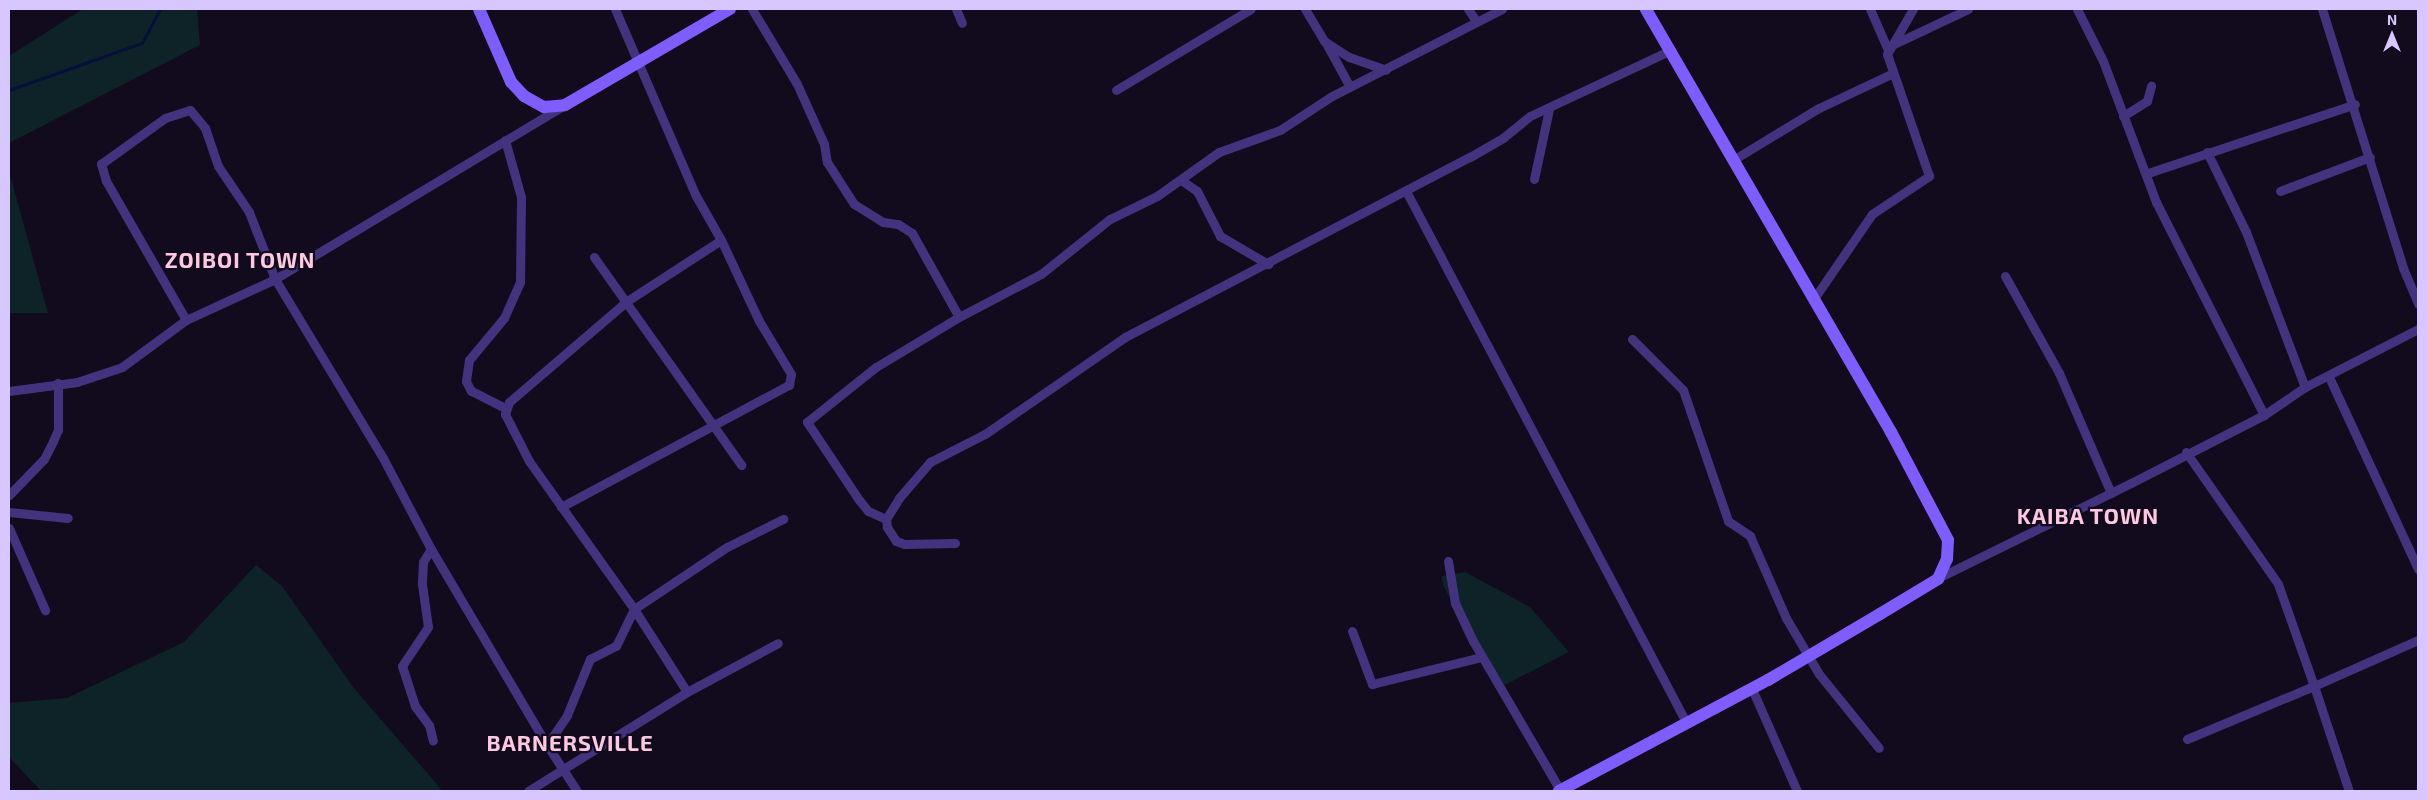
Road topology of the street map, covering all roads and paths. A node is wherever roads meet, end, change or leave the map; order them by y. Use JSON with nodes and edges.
{"nodes":[{"id":1,"x":479,"y":9,"type":"edge"},
{"id":2,"x":616,"y":9,"type":"edge"},
{"id":3,"x":730,"y":9,"type":"edge"},
{"id":4,"x":752,"y":9,"type":"edge"},
{"id":5,"x":956,"y":9,"type":"edge"},
{"id":6,"x":1251,"y":9,"type":"edge"},
{"id":7,"x":1305,"y":9,"type":"edge"},
{"id":8,"x":1468,"y":9,"type":"edge"},
{"id":9,"x":1502,"y":9,"type":"edge"},
{"id":10,"x":1646,"y":9,"type":"edge"},
{"id":11,"x":1870,"y":9,"type":"edge"},
{"id":12,"x":1913,"y":9,"type":"edge"},
{"id":13,"x":1968,"y":9,"type":"edge"},
{"id":14,"x":2077,"y":9,"type":"edge"},
{"id":15,"x":2322,"y":9,"type":"edge"},
{"id":16,"x":1476,"y":22,"type":"junction"},
{"id":17,"x":962,"y":23,"type":"dead end"},
{"id":18,"x":1324,"y":41,"type":"junction"},
{"id":19,"x":1891,"y":47,"type":"junction"},
{"id":20,"x":1670,"y":50,"type":"junction"},
{"id":21,"x":638,"y":64,"type":"junction"},
{"id":22,"x":1386,"y":70,"type":"junction"},
{"id":23,"x":1893,"y":73,"type":"junction"},
{"id":24,"x":2151,"y":86,"type":"dead end"},
{"id":25,"x":1350,"y":87,"type":"junction"},
{"id":26,"x":1116,"y":90,"type":"dead end"},
{"id":27,"x":2355,"y":104,"type":"junction"},
{"id":28,"x":566,"y":105,"type":"junction"},
{"id":29,"x":1549,"y":109,"type":"junction"},
{"id":30,"x":2123,"y":116,"type":"junction"},
{"id":31,"x":506,"y":140,"type":"junction"},
{"id":32,"x":2207,"y":152,"type":"junction"},
{"id":33,"x":2370,"y":157,"type":"junction"},
{"id":34,"x":1733,"y":160,"type":"junction"},
{"id":35,"x":2148,"y":173,"type":"junction"},
{"id":36,"x":1534,"y":179,"type":"dead end"},
{"id":37,"x":1181,"y":180,"type":"junction"},
{"id":38,"x":1406,"y":191,"type":"junction"},
{"id":39,"x":2280,"y":191,"type":"dead end"},
{"id":40,"x":721,"y":240,"type":"junction"},
{"id":41,"x":594,"y":257,"type":"dead end"},
{"id":42,"x":1268,"y":264,"type":"junction"},
{"id":43,"x":2005,"y":276,"type":"dead end"},
{"id":44,"x":275,"y":279,"type":"junction"},
{"id":45,"x":1813,"y":300,"type":"junction"},
{"id":46,"x":627,"y":301,"type":"junction"},
{"id":47,"x":2418,"y":304,"type":"edge"},
{"id":48,"x":959,"y":317,"type":"junction"},
{"id":49,"x":186,"y":320,"type":"junction"},
{"id":50,"x":2418,"y":329,"type":"edge"},
{"id":51,"x":1632,"y":339,"type":"dead end"},
{"id":52,"x":2329,"y":377,"type":"junction"},
{"id":53,"x":58,"y":383,"type":"junction"},
{"id":54,"x":2305,"y":386,"type":"junction"},
{"id":55,"x":9,"y":392,"type":"edge"},
{"id":56,"x":505,"y":408,"type":"junction"},
{"id":57,"x":2264,"y":415,"type":"junction"},
{"id":58,"x":714,"y":423,"type":"junction"},
{"id":59,"x":2186,"y":452,"type":"junction"},
{"id":60,"x":741,"y":465,"type":"dead end"},
{"id":61,"x":2111,"y":493,"type":"junction"},
{"id":62,"x":9,"y":495,"type":"edge"},
{"id":63,"x":561,"y":507,"type":"junction"},
{"id":64,"x":9,"y":512,"type":"edge"},
{"id":65,"x":68,"y":518,"type":"dead end"},
{"id":66,"x":783,"y":519,"type":"dead end"},
{"id":67,"x":886,"y":519,"type":"junction"},
{"id":68,"x":9,"y":528,"type":"edge"},
{"id":69,"x":955,"y":543,"type":"dead end"},
{"id":70,"x":431,"y":548,"type":"junction"},
{"id":71,"x":1448,"y":561,"type":"dead end"},
{"id":72,"x":2418,"y":569,"type":"edge"},
{"id":73,"x":1938,"y":578,"type":"junction"},
{"id":74,"x":634,"y":609,"type":"junction"},
{"id":75,"x":45,"y":610,"type":"dead end"},
{"id":76,"x":1352,"y":631,"type":"dead end"},
{"id":77,"x":2418,"y":640,"type":"edge"},
{"id":78,"x":778,"y":644,"type":"dead end"},
{"id":79,"x":1808,"y":655,"type":"junction"},
{"id":80,"x":1481,"y":657,"type":"junction"},
{"id":81,"x":2314,"y":686,"type":"junction"},
{"id":82,"x":1752,"y":688,"type":"junction"},
{"id":83,"x":687,"y":692,"type":"junction"},
{"id":84,"x":1686,"y":722,"type":"junction"},
{"id":85,"x":2187,"y":739,"type":"dead end"},
{"id":86,"x":434,"y":742,"type":"dead end"},
{"id":87,"x":547,"y":745,"type":"junction"},
{"id":88,"x":1879,"y":748,"type":"dead end"},
{"id":89,"x":561,"y":768,"type":"junction"},
{"id":90,"x":528,"y":791,"type":"edge"},
{"id":91,"x":577,"y":791,"type":"edge"},
{"id":92,"x":1559,"y":791,"type":"edge"},
{"id":93,"x":1797,"y":791,"type":"edge"},
{"id":94,"x":2350,"y":791,"type":"edge"}],
"edges":[{"from":1,"to":28,"type":"main road"},
{"from":2,"to":21,"type":"street"},
{"from":3,"to":21,"type":"main road"},
{"from":4,"to":48,"type":"street"},
{"from":5,"to":17,"type":"street"},
{"from":6,"to":26,"type":"street"},
{"from":7,"to":18,"type":"street"},
{"from":8,"to":16,"type":"street"},
{"from":9,"to":16,"type":"street"},
{"from":10,"to":20,"type":"main road"},
{"from":11,"to":19,"type":"street"},
{"from":12,"to":19,"type":"street"},
{"from":13,"to":19,"type":"street"},
{"from":14,"to":30,"type":"street"},
{"from":15,"to":27,"type":"street"},
{"from":16,"to":22,"type":"street"},
{"from":18,"to":22,"type":"street"},
{"from":18,"to":25,"type":"street"},
{"from":19,"to":23,"type":"street"},
{"from":20,"to":29,"type":"street"},
{"from":20,"to":34,"type":"main road"},
{"from":21,"to":28,"type":"main road"},
{"from":21,"to":40,"type":"street"},
{"from":22,"to":25,"type":"street"},
{"from":23,"to":34,"type":"street"},
{"from":23,"to":45,"type":"street"},
{"from":24,"to":30,"type":"street"},
{"from":25,"to":37,"type":"street"},
{"from":27,"to":32,"type":"street"},
{"from":27,"to":33,"type":"street"},
{"from":28,"to":31,"type":"street"},
{"from":29,"to":36,"type":"street"},
{"from":29,"to":38,"type":"street"},
{"from":30,"to":35,"type":"street"},
{"from":31,"to":44,"type":"street"},
{"from":31,"to":56,"type":"street"},
{"from":32,"to":35,"type":"street"},
{"from":32,"to":54,"type":"street"},
{"from":33,"to":39,"type":"street"},
{"from":33,"to":47,"type":"street"},
{"from":34,"to":45,"type":"main road"},
{"from":35,"to":57,"type":"street"},
{"from":37,"to":42,"type":"street"},
{"from":37,"to":48,"type":"street"},
{"from":38,"to":42,"type":"street"},
{"from":38,"to":84,"type":"street"},
{"from":40,"to":46,"type":"street"},
{"from":40,"to":58,"type":"street"},
{"from":41,"to":46,"type":"street"},
{"from":42,"to":67,"type":"street"},
{"from":43,"to":61,"type":"street"},
{"from":44,"to":49,"type":"street"},
{"from":44,"to":49,"type":"street"},
{"from":44,"to":70,"type":"street"},
{"from":45,"to":73,"type":"main road"},
{"from":46,"to":56,"type":"street"},
{"from":46,"to":58,"type":"street"},
{"from":48,"to":67,"type":"street"},
{"from":49,"to":53,"type":"street"},
{"from":50,"to":52,"type":"street"},
{"from":51,"to":79,"type":"street"},
{"from":52,"to":54,"type":"street"},
{"from":52,"to":72,"type":"street"},
{"from":53,"to":55,"type":"street"},
{"from":53,"to":62,"type":"street"},
{"from":54,"to":57,"type":"street"},
{"from":56,"to":63,"type":"street"},
{"from":57,"to":59,"type":"street"},
{"from":58,"to":60,"type":"street"},
{"from":58,"to":63,"type":"street"},
{"from":59,"to":61,"type":"street"},
{"from":59,"to":81,"type":"street"},
{"from":61,"to":73,"type":"street"},
{"from":63,"to":74,"type":"street"},
{"from":64,"to":65,"type":"street"},
{"from":66,"to":74,"type":"street"},
{"from":67,"to":69,"type":"street"},
{"from":68,"to":75,"type":"street"},
{"from":70,"to":86,"type":"street"},
{"from":70,"to":87,"type":"street"},
{"from":71,"to":80,"type":"street"},
{"from":73,"to":79,"type":"main road"},
{"from":74,"to":83,"type":"street"},
{"from":74,"to":87,"type":"street"},
{"from":76,"to":80,"type":"street"},
{"from":77,"to":81,"type":"street"},
{"from":78,"to":83,"type":"street"},
{"from":79,"to":82,"type":"main road"},
{"from":79,"to":88,"type":"street"},
{"from":80,"to":92,"type":"street"},
{"from":81,"to":85,"type":"street"},
{"from":81,"to":94,"type":"street"},
{"from":82,"to":84,"type":"main road"},
{"from":82,"to":93,"type":"street"},
{"from":83,"to":89,"type":"street"},
{"from":84,"to":92,"type":"main road"},
{"from":87,"to":89,"type":"street"},
{"from":89,"to":90,"type":"street"},
{"from":89,"to":91,"type":"street"}]}
